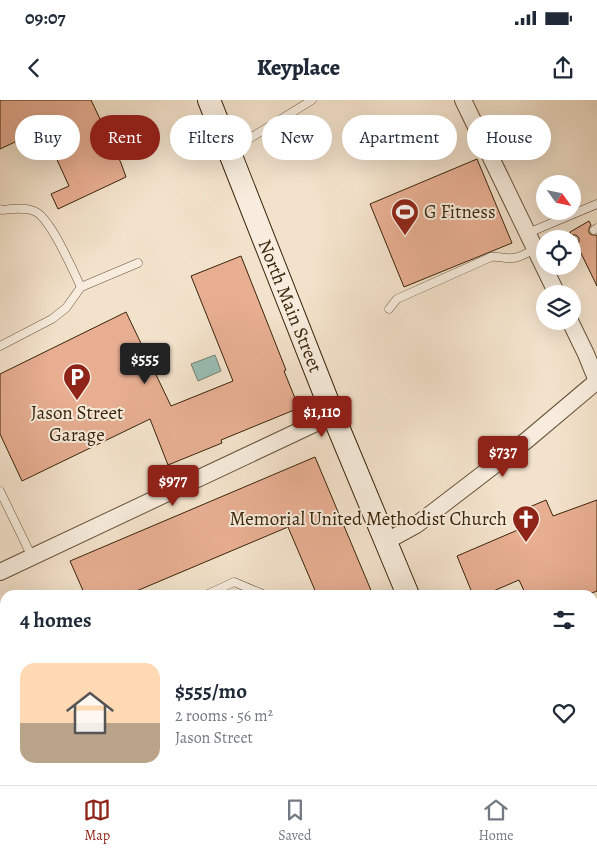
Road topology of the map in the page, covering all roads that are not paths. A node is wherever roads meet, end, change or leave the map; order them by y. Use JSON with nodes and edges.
{"nodes":[{"id":1,"x":209,"y":100,"type":"edge"},
{"id":2,"x":312,"y":100,"type":"edge"},
{"id":3,"x":463,"y":100,"type":"edge"},
{"id":4,"x":215,"y":115,"type":"edge"},
{"id":5,"x":252,"y":137,"type":"edge"},
{"id":6,"x":233,"y":160,"type":"edge"},
{"id":7,"x":597,"y":204,"type":"edge"},
{"id":8,"x":0,"y":209,"type":"edge"},
{"id":9,"x":528,"y":233,"type":"junction"},
{"id":10,"x":536,"y":246,"type":"edge"},
{"id":11,"x":536,"y":254,"type":"edge"},
{"id":12,"x":138,"y":264,"type":"dead end"},
{"id":13,"x":81,"y":287,"type":"junction"},
{"id":14,"x":389,"y":309,"type":"dead end"},
{"id":15,"x":574,"y":330,"type":"edge"},
{"id":16,"x":0,"y":346,"type":"edge"},
{"id":17,"x":597,"y":381,"type":"edge"},
{"id":18,"x":333,"y":415,"type":"junction"},
{"id":19,"x":0,"y":492,"type":"edge"},
{"id":20,"x":385,"y":542,"type":"junction"},
{"id":21,"x":32,"y":557,"type":"junction"},
{"id":22,"x":0,"y":572,"type":"edge"},
{"id":23,"x":217,"y":590,"type":"edge"},
{"id":24,"x":253,"y":590,"type":"edge"},
{"id":25,"x":406,"y":590,"type":"edge"}],
"edges":[{"from":1,"to":4,"type":"main road","name":"North Main Street"},
{"from":2,"to":5,"type":"lane"},
{"from":3,"to":9,"type":"street"},
{"from":6,"to":18,"type":"main road","name":"North Main Street"},
{"from":7,"to":9,"type":"lane"},
{"from":8,"to":13,"type":"lane"},
{"from":9,"to":10,"type":"street"},
{"from":11,"to":14,"type":"lane"},
{"from":12,"to":13,"type":"lane"},
{"from":13,"to":16,"type":"lane"},
{"from":15,"to":17,"type":"street"},
{"from":17,"to":20,"type":"street"},
{"from":18,"to":20,"type":"main road","name":"North Main Street"},
{"from":18,"to":21,"type":"street"},
{"from":19,"to":21,"type":"lane"},
{"from":20,"to":25,"type":"main road","name":"North Main Street"},
{"from":21,"to":22,"type":"street"},
{"from":23,"to":24,"type":"lane"}]}
